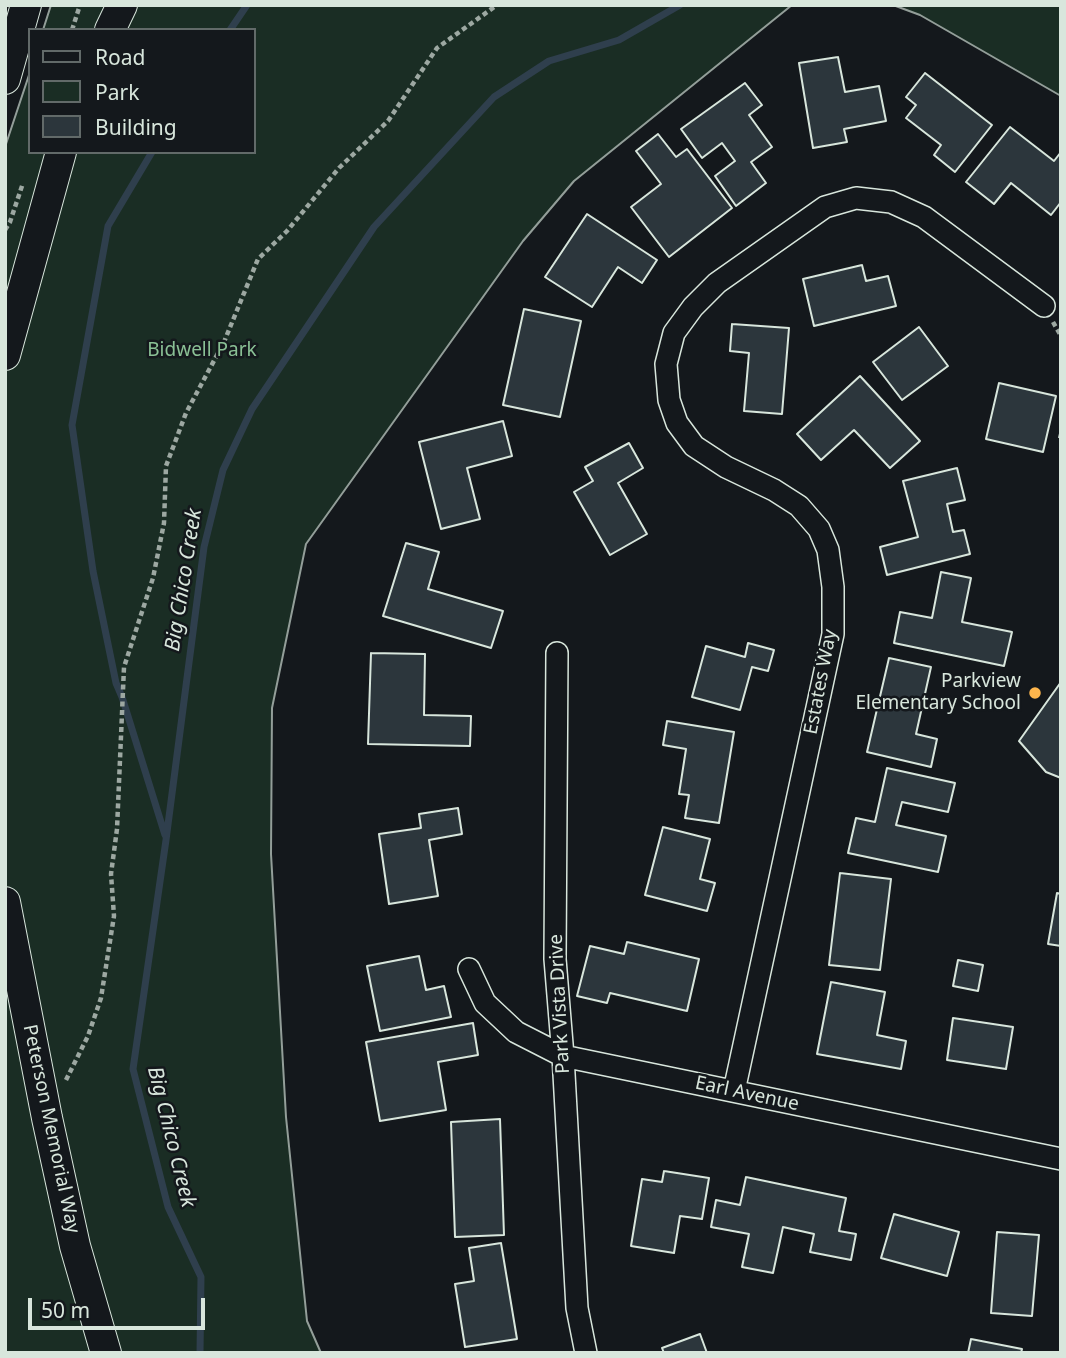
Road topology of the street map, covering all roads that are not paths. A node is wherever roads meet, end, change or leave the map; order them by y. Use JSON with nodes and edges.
{"nodes":[{"id":1,"x":26,"y":5,"type":"edge"},
{"id":2,"x":122,"y":5,"type":"edge"},
{"id":3,"x":111,"y":28,"type":"edge"},
{"id":4,"x":5,"y":79,"type":"edge"},
{"id":5,"x":60,"y":154,"type":"edge"},
{"id":6,"x":1044,"y":306,"type":"dead end"},
{"id":7,"x":5,"y":355,"type":"edge"},
{"id":8,"x":557,"y":653,"type":"dead end"},
{"id":9,"x":5,"y":902,"type":"edge"},
{"id":10,"x":469,"y":969,"type":"dead end"},
{"id":11,"x":563,"y":1056,"type":"junction"},
{"id":12,"x":734,"y":1091,"type":"junction"},
{"id":13,"x":1061,"y":1159,"type":"edge"},
{"id":14,"x":106,"y":1353,"type":"edge"},
{"id":15,"x":586,"y":1353,"type":"edge"}],
"edges":[{"from":1,"to":4,"type":"street"},
{"from":2,"to":3,"type":"street"},
{"from":5,"to":7,"type":"street"},
{"from":6,"to":12,"type":"street","name":"Estates Way"},
{"from":8,"to":11,"type":"street","name":"Park Vista Drive"},
{"from":9,"to":14,"type":"street","name":"Peterson Memorial Way"},
{"from":10,"to":11,"type":"street","name":"Earl Avenue"},
{"from":11,"to":12,"type":"street","name":"Earl Avenue"},
{"from":11,"to":15,"type":"street","name":"Park Vista Drive"},
{"from":12,"to":13,"type":"street","name":"Earl Avenue"}]}
